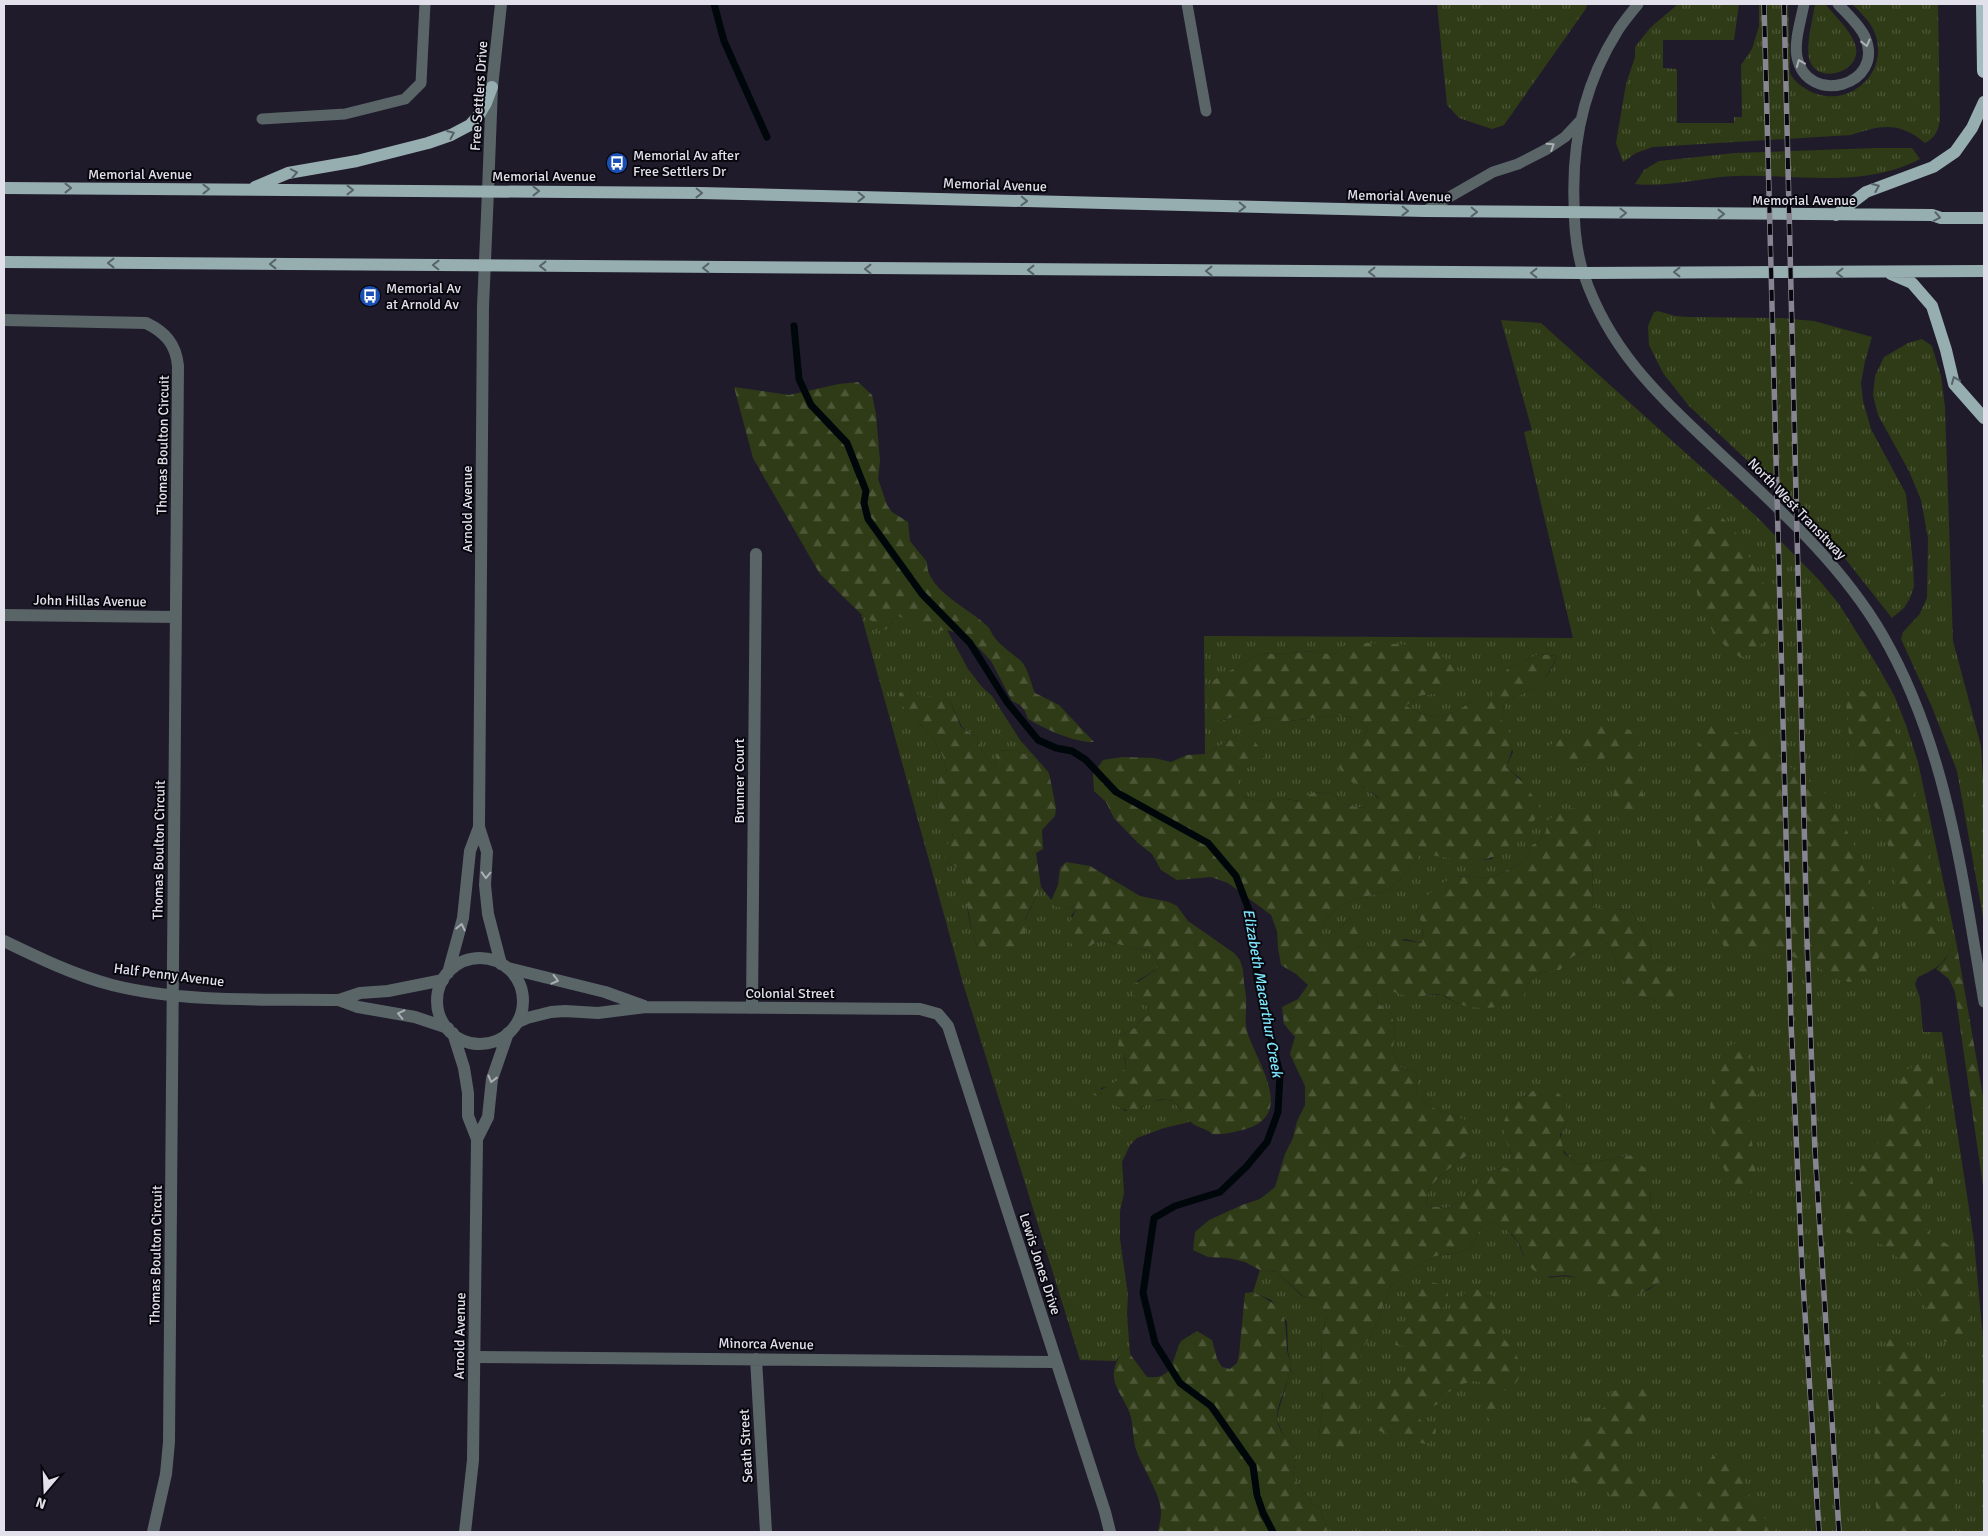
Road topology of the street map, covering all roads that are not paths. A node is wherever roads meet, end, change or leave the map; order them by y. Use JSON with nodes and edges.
{"nodes":[{"id":1,"x":425,"y":4,"type":"edge"},
{"id":2,"x":501,"y":4,"type":"edge"},
{"id":3,"x":1187,"y":4,"type":"edge"},
{"id":4,"x":1642,"y":4,"type":"edge"},
{"id":5,"x":1804,"y":4,"type":"edge"},
{"id":6,"x":1838,"y":4,"type":"edge"},
{"id":7,"x":1983,"y":4,"type":"edge"},
{"id":8,"x":1635,"y":7,"type":"edge"},
{"id":9,"x":1984,"y":71,"type":"edge"},
{"id":10,"x":492,"y":87,"type":"junction"},
{"id":11,"x":1984,"y":102,"type":"edge"},
{"id":12,"x":1206,"y":111,"type":"dead end"},
{"id":13,"x":262,"y":119,"type":"dead end"},
{"id":14,"x":1580,"y":121,"type":"junction"},
{"id":15,"x":4,"y":188,"type":"edge"},
{"id":16,"x":248,"y":189,"type":"junction"},
{"id":17,"x":488,"y":191,"type":"junction"},
{"id":18,"x":1425,"y":211,"type":"junction"},
{"id":19,"x":1574,"y":213,"type":"junction"},
{"id":20,"x":1836,"y":215,"type":"junction"},
{"id":21,"x":1984,"y":218,"type":"edge"},
{"id":22,"x":4,"y":262,"type":"edge"},
{"id":23,"x":485,"y":266,"type":"junction"},
{"id":24,"x":1984,"y":271,"type":"edge"},
{"id":25,"x":1888,"y":273,"type":"junction"},
{"id":26,"x":1583,"y":274,"type":"junction"},
{"id":27,"x":4,"y":320,"type":"edge"},
{"id":28,"x":1984,"y":418,"type":"edge"},
{"id":29,"x":756,"y":554,"type":"dead end"},
{"id":30,"x":4,"y":616,"type":"edge"},
{"id":31,"x":176,"y":617,"type":"junction"},
{"id":32,"x":480,"y":827,"type":"junction"},
{"id":33,"x":4,"y":941,"type":"edge"},
{"id":34,"x":505,"y":966,"type":"junction"},
{"id":35,"x":445,"y":977,"type":"junction"},
{"id":36,"x":173,"y":994,"type":"junction"},
{"id":37,"x":339,"y":1000,"type":"junction"},
{"id":38,"x":1984,"y":1002,"type":"edge"},
{"id":39,"x":646,"y":1007,"type":"junction"},
{"id":40,"x":752,"y":1008,"type":"junction"},
{"id":41,"x":933,"y":1012,"type":"joint"},
{"id":42,"x":518,"y":1022,"type":"junction"},
{"id":43,"x":450,"y":1031,"type":"junction"},
{"id":44,"x":508,"y":1033,"type":"junction"},
{"id":45,"x":477,"y":1139,"type":"junction"},
{"id":46,"x":475,"y":1357,"type":"junction"},
{"id":47,"x":756,"y":1359,"type":"junction"},
{"id":48,"x":1056,"y":1362,"type":"junction"},
{"id":49,"x":152,"y":1532,"type":"edge"},
{"id":50,"x":465,"y":1532,"type":"edge"},
{"id":51,"x":766,"y":1532,"type":"edge"},
{"id":52,"x":1110,"y":1532,"type":"edge"}],
"edges":[{"from":1,"to":13,"type":"lane"},
{"from":2,"to":10,"type":"street","name":"Free Settlers Drive"},
{"from":3,"to":12,"type":"lane"},
{"from":4,"to":8,"type":"lane"},
{"from":6,"to":5,"type":"lane","one_way":true},
{"from":7,"to":9,"type":"highway"},
{"from":8,"to":14,"type":"lane"},
{"from":16,"to":10,"type":"main road","one_way":true},
{"from":10,"to":17,"type":"street","name":"Free Settlers Drive"},
{"from":20,"to":11,"type":"main road","one_way":true},
{"from":18,"to":14,"type":"lane","one_way":true},
{"from":14,"to":19,"type":"lane","name":"North West Transitway"},
{"from":15,"to":16,"type":"main road","name":"Memorial Avenue","one_way":true},
{"from":16,"to":17,"type":"main road","name":"Memorial Avenue","one_way":true},
{"from":17,"to":18,"type":"main road","name":"Memorial Avenue","one_way":true},
{"from":17,"to":23,"type":"street","name":"Arnold Avenue"},
{"from":18,"to":19,"type":"main road","name":"Memorial Avenue","one_way":true},
{"from":19,"to":20,"type":"main road","name":"Memorial Avenue","one_way":true},
{"from":19,"to":26,"type":"lane","name":"North West Transitway"},
{"from":20,"to":21,"type":"main road","name":"Memorial Avenue","one_way":true},
{"from":23,"to":22,"type":"main road","one_way":true},
{"from":26,"to":23,"type":"main road","one_way":true},
{"from":23,"to":32,"type":"street","name":"Arnold Avenue"},
{"from":24,"to":25,"type":"main road"},
{"from":25,"to":26,"type":"main road","one_way":true},
{"from":28,"to":25,"type":"main road","one_way":true},
{"from":26,"to":38,"type":"lane","name":"North West Transitway"},
{"from":27,"to":31,"type":"street","name":"Thomas Boulton Circuit"},
{"from":29,"to":40,"type":"street","name":"Brunner Court"},
{"from":30,"to":31,"type":"street","name":"John Hillas Avenue"},
{"from":31,"to":36,"type":"street","name":"Thomas Boulton Circuit"},
{"from":32,"to":34,"type":"street","name":"Arnold Avenue","one_way":true},
{"from":35,"to":32,"type":"street","name":"Arnold Avenue","one_way":true},
{"from":33,"to":36,"type":"street","name":"Half Penny Avenue"},
{"from":34,"to":35,"type":"street"},
{"from":34,"to":39,"type":"street","name":"Colonial Street","one_way":true},
{"from":34,"to":42,"type":"street"},
{"from":35,"to":37,"type":"street","name":"Half Penny Avenue"},
{"from":35,"to":43,"type":"street"},
{"from":36,"to":37,"type":"street","name":"Half Penny Avenue"},
{"from":36,"to":49,"type":"street","name":"Thomas Boulton Circuit"},
{"from":43,"to":37,"type":"street","name":"Half Penny Avenue","one_way":true},
{"from":39,"to":40,"type":"street","name":"Colonial Street"},
{"from":39,"to":42,"type":"street","name":"Colonial Street"},
{"from":40,"to":41,"type":"street","name":"Colonial Street"},
{"from":41,"to":48,"type":"street","name":"Lewis Jones Drive"},
{"from":42,"to":44,"type":"street"},
{"from":43,"to":44,"type":"street"},
{"from":43,"to":45,"type":"street","name":"Arnold Avenue"},
{"from":44,"to":45,"type":"street","name":"Arnold Avenue","one_way":true},
{"from":45,"to":46,"type":"street","name":"Arnold Avenue"},
{"from":46,"to":47,"type":"street","name":"Minorca Avenue"},
{"from":46,"to":50,"type":"street","name":"Arnold Avenue"},
{"from":47,"to":48,"type":"street","name":"Minorca Avenue"},
{"from":47,"to":51,"type":"street","name":"Seath Street"},
{"from":48,"to":52,"type":"street","name":"Lewis Jones Drive"}]}
